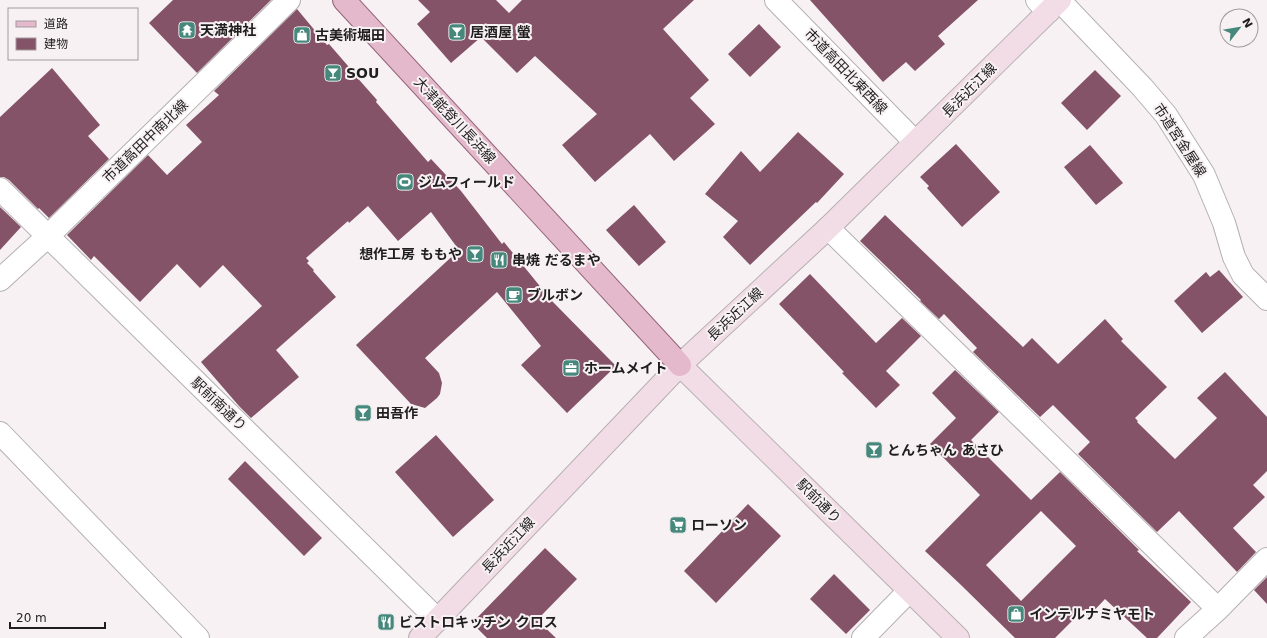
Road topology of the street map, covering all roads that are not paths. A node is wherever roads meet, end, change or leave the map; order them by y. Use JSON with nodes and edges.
{"nodes":[{"id":1,"x":289,"y":0,"type":"edge"},
{"id":2,"x":344,"y":0,"type":"edge"},
{"id":3,"x":776,"y":0,"type":"edge"},
{"id":4,"x":1051,"y":3,"type":"edge"},
{"id":5,"x":915,"y":142,"type":"junction"},
{"id":6,"x":0,"y":189,"type":"edge"},
{"id":7,"x":828,"y":228,"type":"junction"},
{"id":8,"x":48,"y":236,"type":"junction"},
{"id":9,"x":0,"y":280,"type":"edge"},
{"id":10,"x":1267,"y":299,"type":"edge"},
{"id":11,"x":680,"y":365,"type":"junction"},
{"id":12,"x":0,"y":433,"type":"edge"},
{"id":13,"x":1267,"y":559,"type":"edge"},
{"id":14,"x":909,"y":590,"type":"junction"},
{"id":15,"x":1218,"y":609,"type":"junction"},
{"id":16,"x":438,"y":620,"type":"junction"},
{"id":17,"x":198,"y":638,"type":"edge"},
{"id":18,"x":420,"y":638,"type":"edge"},
{"id":19,"x":863,"y":638,"type":"edge"},
{"id":20,"x":958,"y":638,"type":"edge"},
{"id":21,"x":1186,"y":638,"type":"edge"}],
"edges":[{"from":1,"to":8,"type":"street","name":"市道高田中南北線"},
{"from":2,"to":11,"type":"main road","name":"大津能登川長浜線"},
{"from":3,"to":5,"type":"street","name":"市道高田北東西線"},
{"from":4,"to":5,"type":"main road","name":"長浜近江線"},
{"from":4,"to":10,"type":"street","name":"市道宮金屋線"},
{"from":5,"to":7,"type":"main road","name":"長浜近江線"},
{"from":6,"to":8,"type":"street","name":"駅前南通り"},
{"from":7,"to":11,"type":"main road","name":"長浜近江線"},
{"from":7,"to":15,"type":"street"},
{"from":8,"to":9,"type":"street","name":"市道高田中南北線"},
{"from":8,"to":16,"type":"street","name":"駅前南通り"},
{"from":11,"to":14,"type":"main road","name":"駅前通り"},
{"from":11,"to":16,"type":"main road","name":"長浜近江線"},
{"from":12,"to":17,"type":"street"},
{"from":13,"to":15,"type":"street"},
{"from":14,"to":19,"type":"street"},
{"from":14,"to":20,"type":"main road","name":"駅前通り"},
{"from":15,"to":21,"type":"street"},
{"from":16,"to":18,"type":"main road","name":"長浜近江線"}]}
